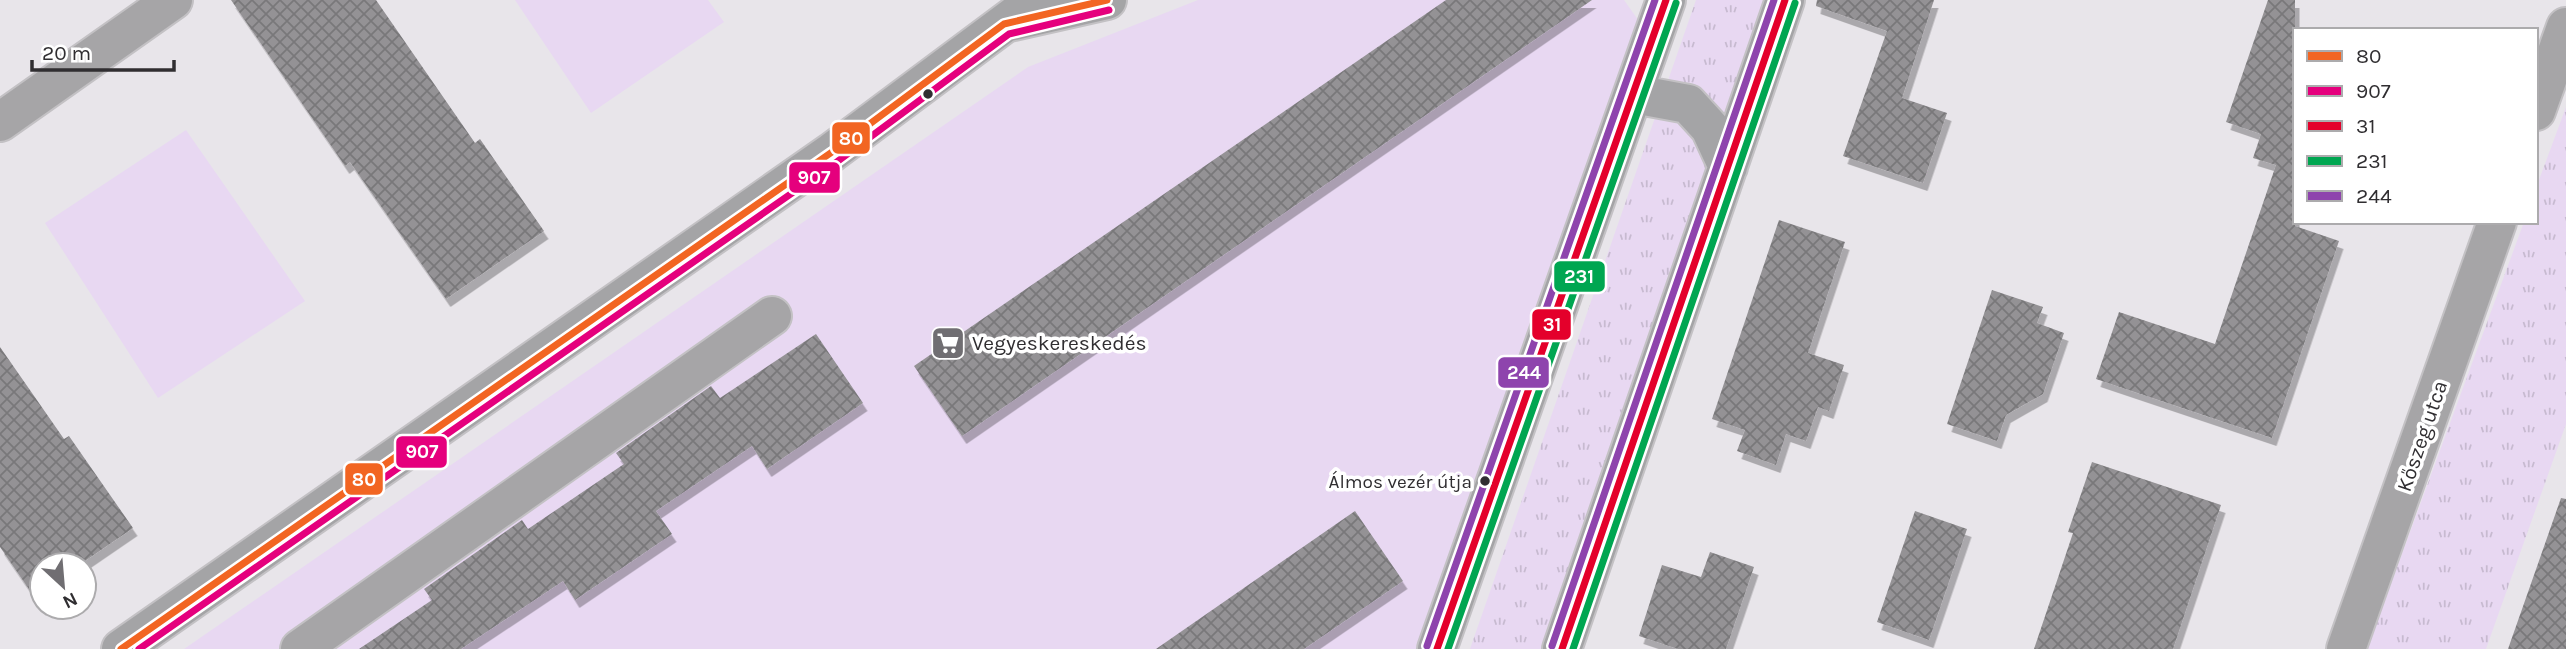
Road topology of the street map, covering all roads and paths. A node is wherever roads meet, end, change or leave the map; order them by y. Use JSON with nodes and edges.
{"nodes":[{"id":1,"x":173,"y":0,"type":"edge"},
{"id":2,"x":1037,"y":0,"type":"edge"},
{"id":3,"x":1107,"y":0,"type":"edge"},
{"id":4,"x":1666,"y":0,"type":"edge"},
{"id":5,"x":1785,"y":0,"type":"edge"},
{"id":6,"x":1004,"y":23,"type":"junction"},
{"id":7,"x":2566,"y":27,"type":"edge"},
{"id":8,"x":1634,"y":94,"type":"junction"},
{"id":9,"x":2538,"y":105,"type":"edge"},
{"id":10,"x":0,"y":122,"type":"edge"},
{"id":11,"x":1728,"y":167,"type":"junction"},
{"id":12,"x":2496,"y":224,"type":"edge"},
{"id":13,"x":772,"y":316,"type":"dead end"},
{"id":14,"x":121,"y":649,"type":"edge"},
{"id":15,"x":300,"y":649,"type":"edge"},
{"id":16,"x":1437,"y":649,"type":"edge"},
{"id":17,"x":1562,"y":649,"type":"edge"},
{"id":18,"x":2346,"y":649,"type":"edge"}],
"edges":[{"from":1,"to":10,"type":"street"},
{"from":2,"to":6,"type":"main road"},
{"from":3,"to":6,"type":"main road"},
{"from":4,"to":8,"type":"main road"},
{"from":5,"to":11,"type":"main road"},
{"from":6,"to":14,"type":"main road"},
{"from":7,"to":9,"type":"street"},
{"from":8,"to":11,"type":"main road"},
{"from":8,"to":16,"type":"main road"},
{"from":11,"to":17,"type":"main road"},
{"from":12,"to":18,"type":"street","name":"Kőszeg utca"},
{"from":13,"to":15,"type":"street"}]}
